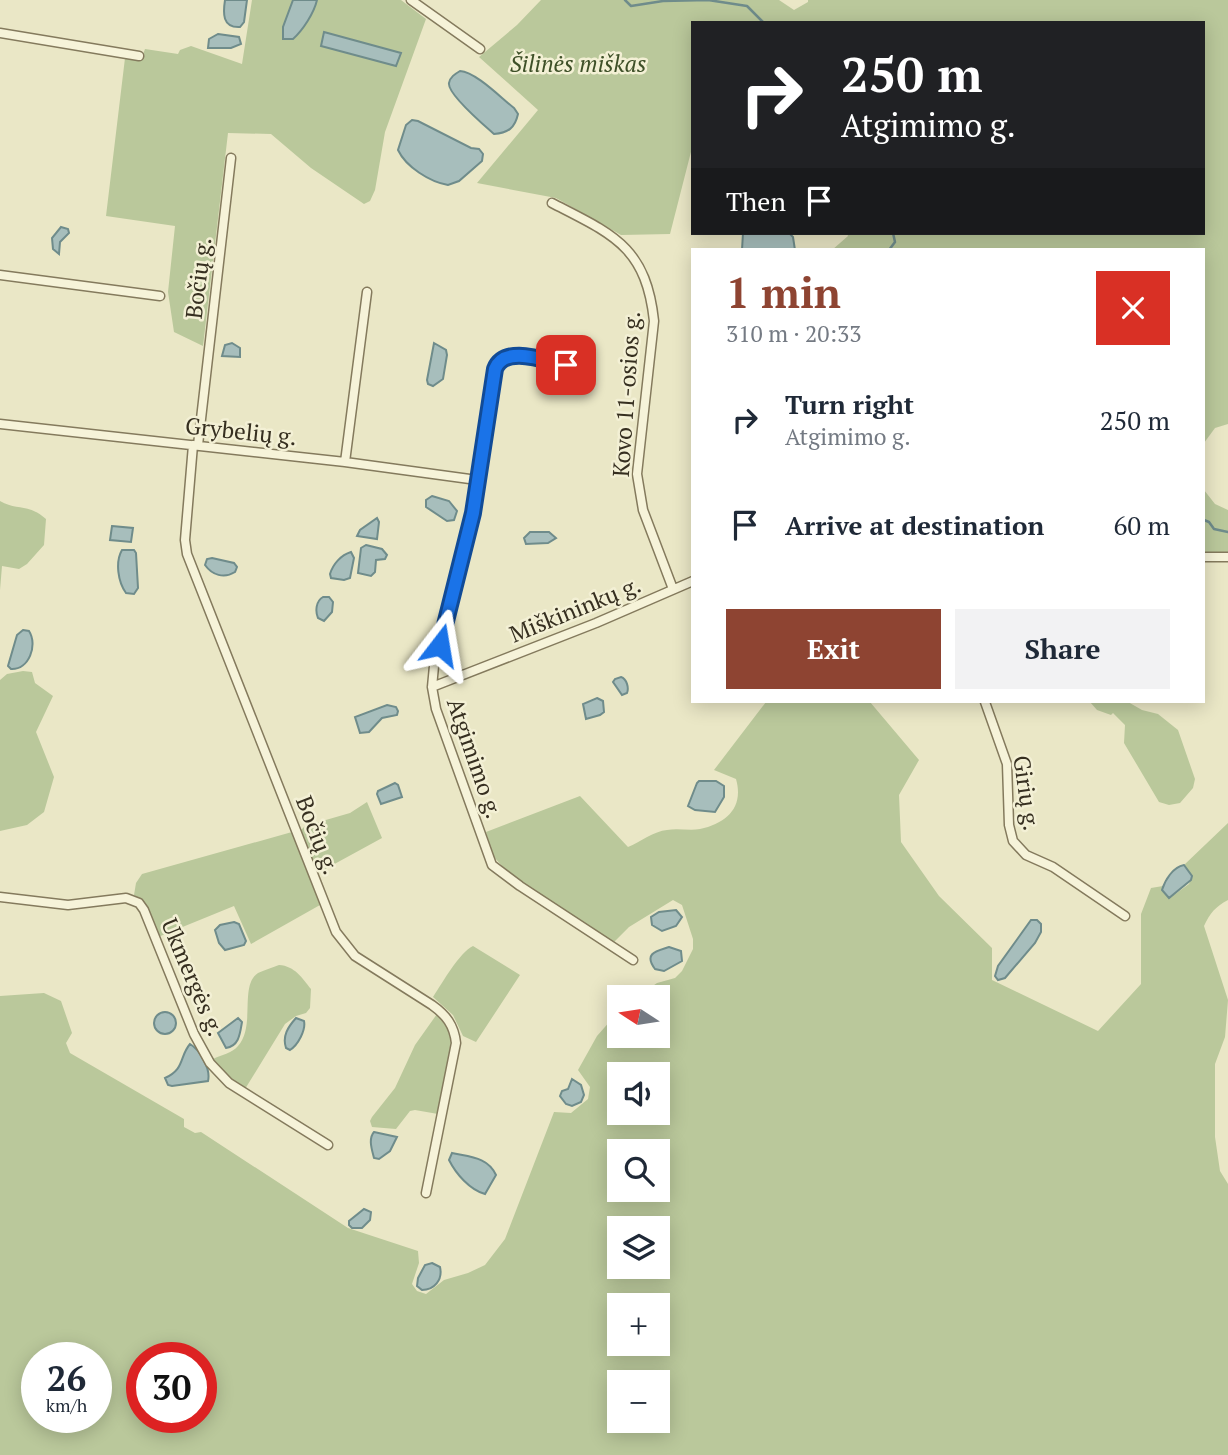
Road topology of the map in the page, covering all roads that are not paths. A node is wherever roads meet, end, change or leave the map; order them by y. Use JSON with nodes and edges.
{"nodes":[{"id":1,"x":411,"y":0,"type":"edge"},
{"id":2,"x":0,"y":33,"type":"edge"},
{"id":3,"x":480,"y":49,"type":"dead end"},
{"id":4,"x":139,"y":57,"type":"dead end"},
{"id":5,"x":231,"y":158,"type":"dead end"},
{"id":6,"x":552,"y":203,"type":"dead end"},
{"id":7,"x":0,"y":275,"type":"edge"},
{"id":8,"x":367,"y":292,"type":"dead end"},
{"id":9,"x":160,"y":296,"type":"dead end"},
{"id":10,"x":566,"y":365,"type":"dead end"},
{"id":11,"x":0,"y":424,"type":"edge"},
{"id":12,"x":195,"y":445,"type":"junction"},
{"id":13,"x":345,"y":462,"type":"junction"},
{"id":14,"x":477,"y":480,"type":"junction"},
{"id":15,"x":1205,"y":557,"type":"edge"},
{"id":16,"x":1228,"y":557,"type":"edge"},
{"id":17,"x":691,"y":582,"type":"edge"},
{"id":18,"x":674,"y":589,"type":"junction"},
{"id":19,"x":432,"y":687,"type":"junction"},
{"id":20,"x":985,"y":703,"type":"edge"},
{"id":21,"x":0,"y":897,"type":"edge"},
{"id":22,"x":1125,"y":916,"type":"dead end"},
{"id":23,"x":633,"y":960,"type":"dead end"},
{"id":24,"x":328,"y":1145,"type":"dead end"},
{"id":25,"x":426,"y":1193,"type":"dead end"}],
"edges":[{"from":1,"to":3,"type":"street"},
{"from":2,"to":4,"type":"street"},
{"from":5,"to":12,"type":"street","name":"Bočių g."},
{"from":6,"to":18,"type":"street","name":"Kovo 11-osios g."},
{"from":7,"to":9,"type":"street"},
{"from":8,"to":13,"type":"street"},
{"from":10,"to":14,"type":"street","name":"Atgimimo g."},
{"from":11,"to":12,"type":"street","name":"Grybelių g."},
{"from":12,"to":13,"type":"street","name":"Grybelių g."},
{"from":12,"to":25,"type":"street","name":"Bočių g."},
{"from":13,"to":14,"type":"street","name":"Grybelių g."},
{"from":14,"to":19,"type":"street","name":"Atgimimo g."},
{"from":15,"to":16,"type":"street"},
{"from":17,"to":18,"type":"street","name":"Miškininkų g."},
{"from":18,"to":19,"type":"street","name":"Miškininkų g."},
{"from":19,"to":23,"type":"street","name":"Atgimimo g."},
{"from":20,"to":22,"type":"street","name":"Girių g."},
{"from":21,"to":24,"type":"street","name":"Ukmergės g."}]}
